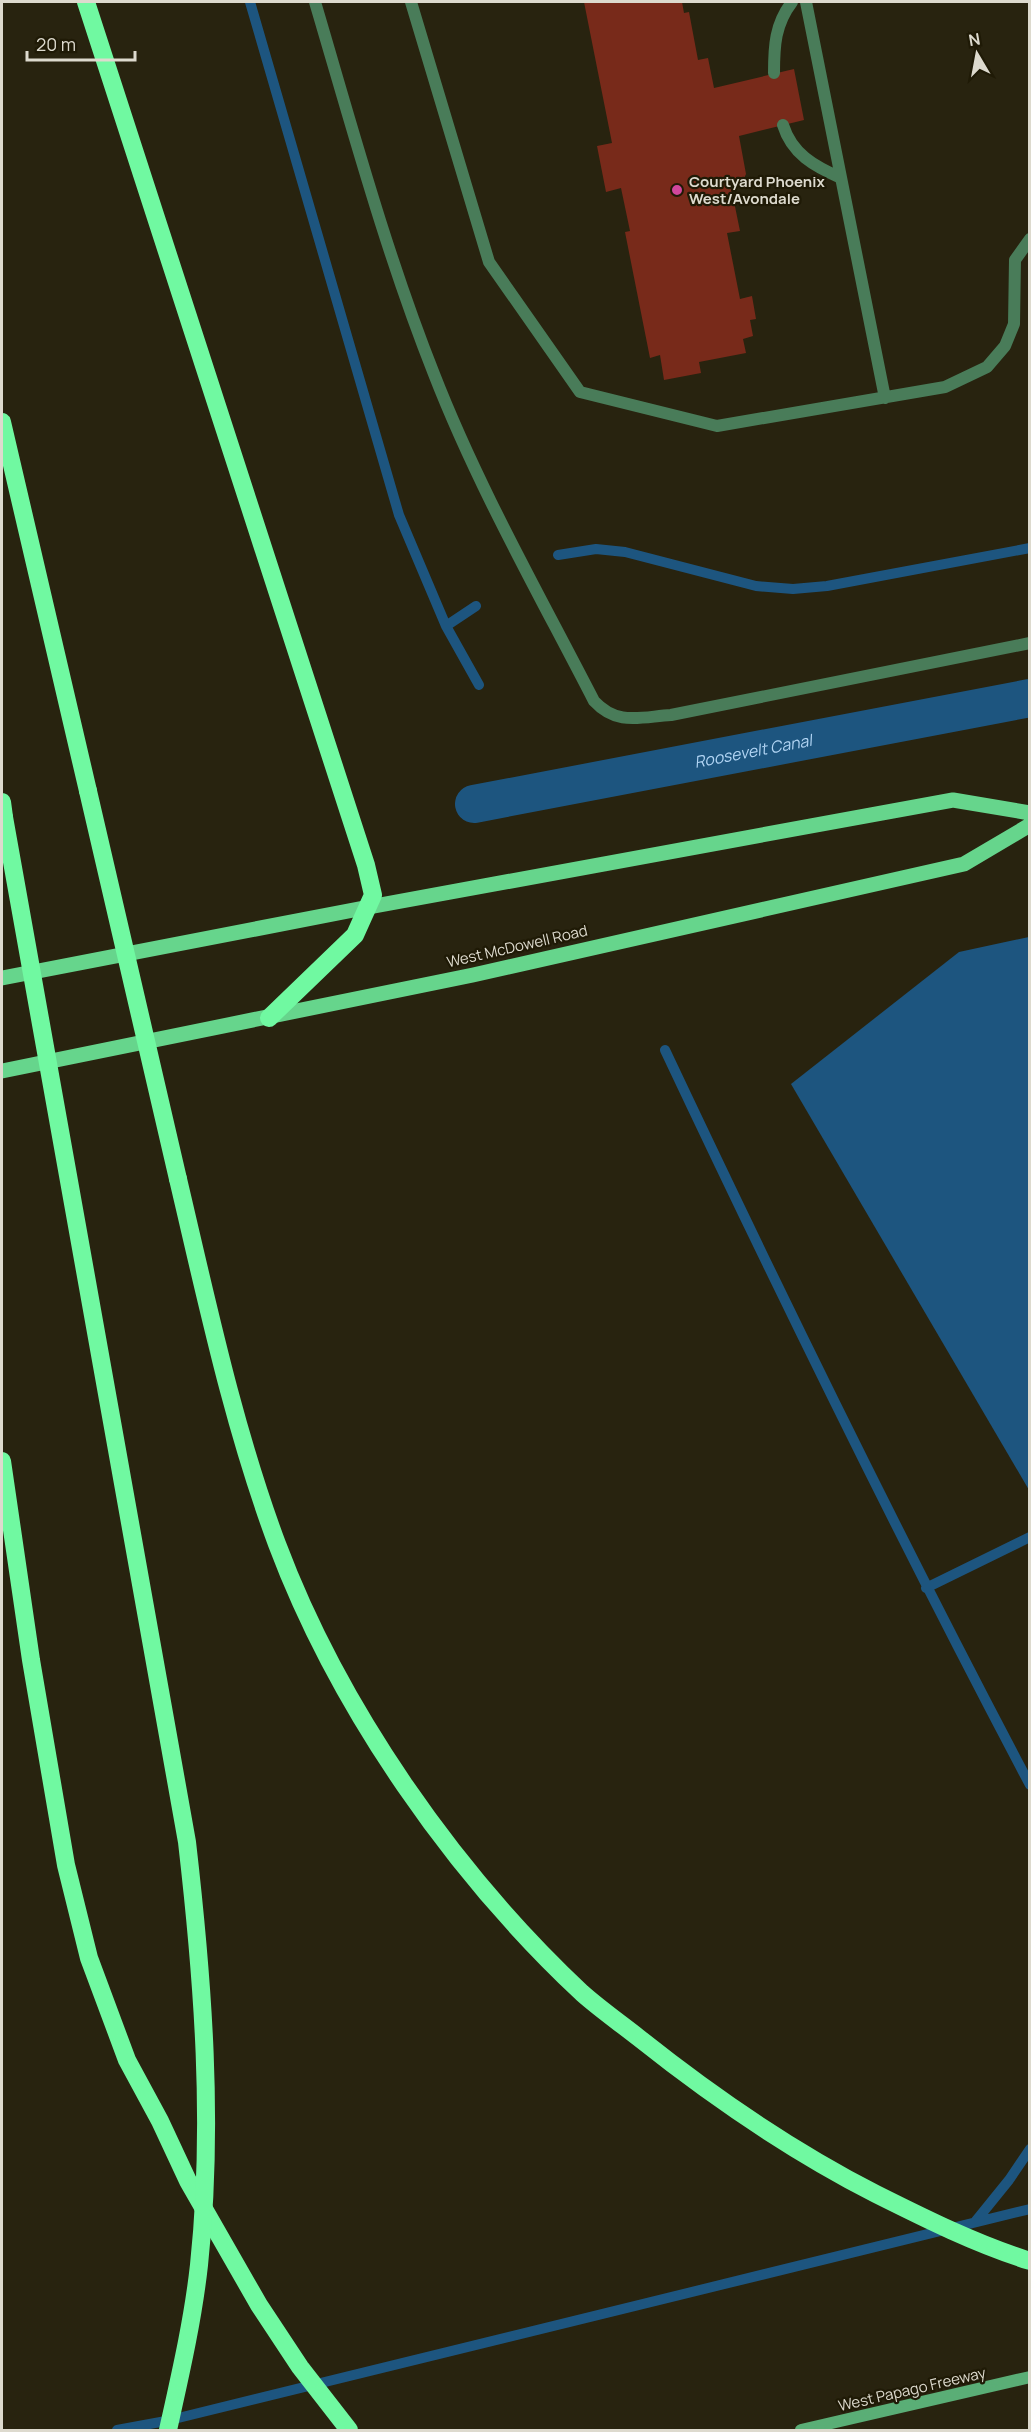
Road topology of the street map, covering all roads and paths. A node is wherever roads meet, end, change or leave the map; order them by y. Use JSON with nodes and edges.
{"nodes":[{"id":1,"x":86,"y":2,"type":"edge"},
{"id":2,"x":315,"y":2,"type":"edge"},
{"id":3,"x":411,"y":2,"type":"edge"},
{"id":4,"x":792,"y":2,"type":"edge"},
{"id":5,"x":806,"y":2,"type":"edge"},
{"id":6,"x":774,"y":73,"type":"dead end"},
{"id":7,"x":783,"y":124,"type":"dead end"},
{"id":8,"x":841,"y":178,"type":"junction"},
{"id":9,"x":1029,"y":239,"type":"edge"},
{"id":10,"x":885,"y":398,"type":"junction"},
{"id":11,"x":2,"y":422,"type":"edge"},
{"id":12,"x":1029,"y":643,"type":"edge"},
{"id":13,"x":3,"y":810,"type":"edge"},
{"id":14,"x":1029,"y":813,"type":"edge"},
{"id":15,"x":1029,"y":825,"type":"edge"},
{"id":16,"x":369,"y":907,"type":"junction"},
{"id":17,"x":2,"y":978,"type":"edge"},
{"id":18,"x":269,"y":1018,"type":"junction"},
{"id":19,"x":2,"y":1071,"type":"edge"},
{"id":20,"x":2,"y":1461,"type":"edge"},
{"id":21,"x":1029,"y":2261,"type":"edge"},
{"id":22,"x":1029,"y":2377,"type":"edge"},
{"id":23,"x":168,"y":2430,"type":"edge"},
{"id":24,"x":350,"y":2430,"type":"edge"},
{"id":25,"x":801,"y":2430,"type":"edge"}],
"edges":[{"from":1,"to":16,"type":"highway"},
{"from":2,"to":12,"type":"lane"},
{"from":3,"to":10,"type":"lane"},
{"from":4,"to":6,"type":"lane"},
{"from":5,"to":8,"type":"lane"},
{"from":7,"to":8,"type":"lane"},
{"from":8,"to":10,"type":"lane"},
{"from":9,"to":10,"type":"lane"},
{"from":11,"to":21,"type":"highway","bridge":true},
{"from":13,"to":23,"type":"highway","bridge":true},
{"from":14,"to":16,"type":"main road"},
{"from":15,"to":18,"type":"main road","name":"West McDowell Road"},
{"from":16,"to":17,"type":"main road"},
{"from":16,"to":18,"type":"highway"},
{"from":18,"to":19,"type":"main road","name":"West McDowell Road"},
{"from":20,"to":24,"type":"highway","bridge":true},
{"from":22,"to":25,"type":"main road","name":"West Papago Freeway"}]}
